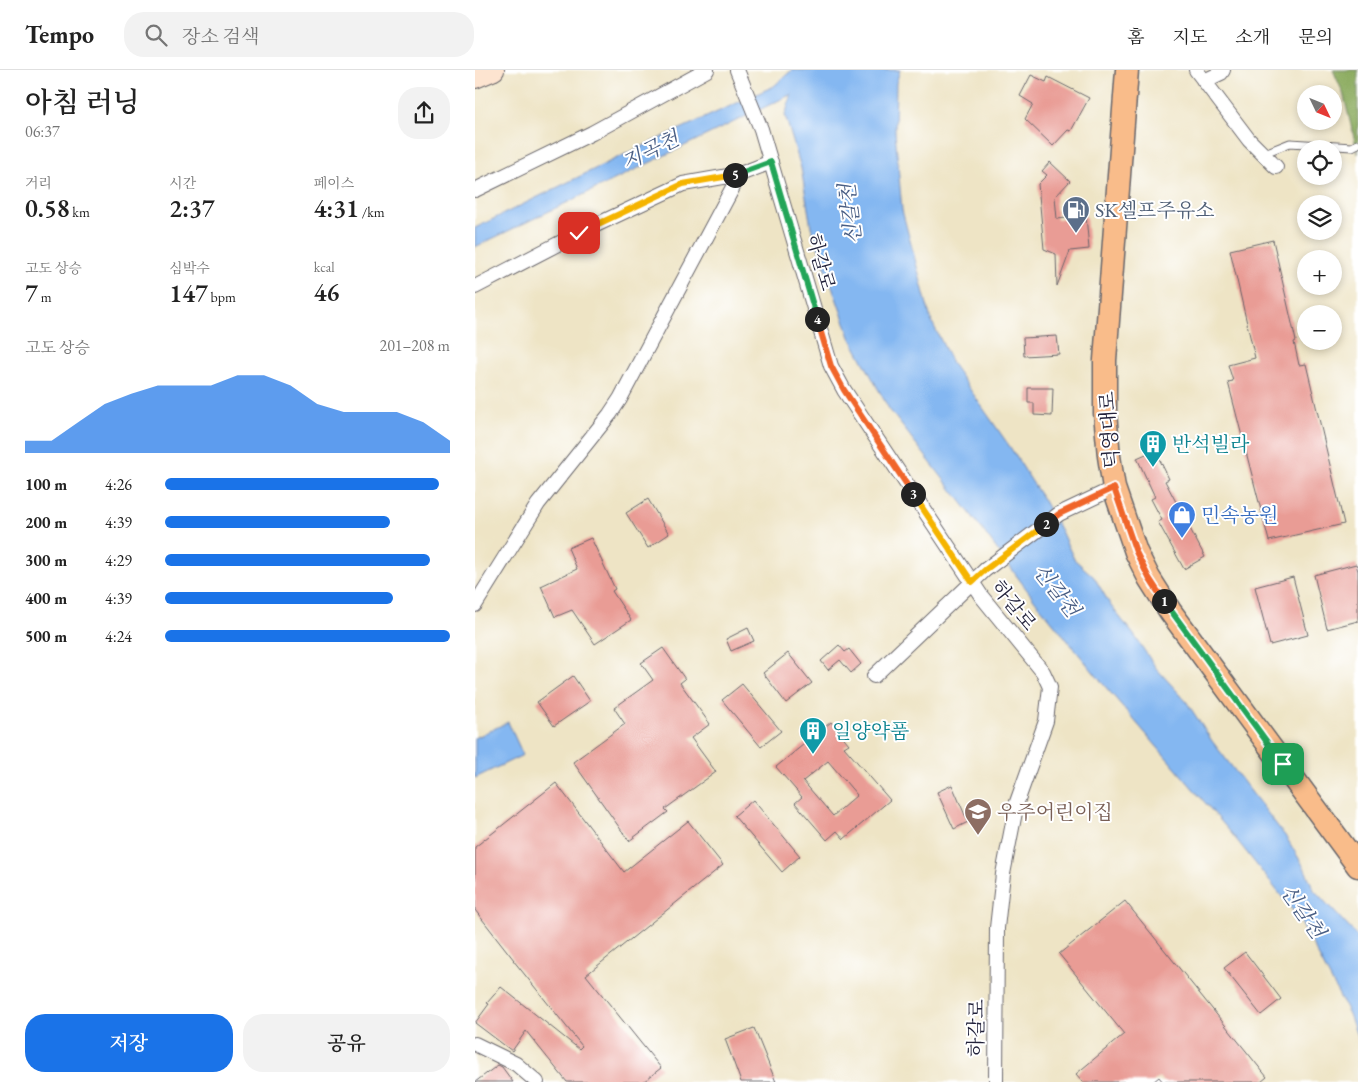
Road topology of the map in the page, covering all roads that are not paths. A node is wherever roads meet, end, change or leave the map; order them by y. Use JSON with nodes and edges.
{"nodes":[{"id":1,"x":494,"y":70,"type":"edge"},
{"id":2,"x":707,"y":70,"type":"edge"},
{"id":3,"x":737,"y":70,"type":"edge"},
{"id":4,"x":1127,"y":70,"type":"edge"},
{"id":5,"x":1223,"y":70,"type":"edge"},
{"id":6,"x":1200,"y":76,"type":"edge"},
{"id":7,"x":475,"y":78,"type":"edge"},
{"id":8,"x":1358,"y":144,"type":"edge"},
{"id":9,"x":1262,"y":154,"type":"junction"},
{"id":10,"x":771,"y":162,"type":"junction"},
{"id":11,"x":1276,"y":167,"type":"dead end"},
{"id":12,"x":740,"y":174,"type":"junction"},
{"id":13,"x":475,"y":190,"type":"edge"},
{"id":14,"x":475,"y":287,"type":"edge"},
{"id":15,"x":1114,"y":488,"type":"junction"},
{"id":16,"x":967,"y":587,"type":"junction"},
{"id":17,"x":475,"y":605,"type":"edge"},
{"id":18,"x":874,"y":676,"type":"dead end"},
{"id":19,"x":1358,"y":866,"type":"edge"},
{"id":20,"x":475,"y":1044,"type":"edge"},
{"id":21,"x":537,"y":1082,"type":"edge"},
{"id":22,"x":996,"y":1082,"type":"edge"}],
"edges":[{"from":1,"to":7,"type":"main road"},
{"from":2,"to":13,"type":"street"},
{"from":3,"to":10,"type":"street","name":"하갈로"},
{"from":4,"to":15,"type":"main road","name":"덕영대로"},
{"from":5,"to":6,"type":"street"},
{"from":6,"to":9,"type":"street"},
{"from":8,"to":9,"type":"lane"},
{"from":9,"to":11,"type":"street"},
{"from":10,"to":12,"type":"street"},
{"from":10,"to":16,"type":"street","name":"하갈로"},
{"from":12,"to":14,"type":"street"},
{"from":12,"to":17,"type":"street"},
{"from":15,"to":16,"type":"street"},
{"from":15,"to":19,"type":"main road","name":"덕영대로"},
{"from":16,"to":18,"type":"street"},
{"from":16,"to":22,"type":"street","name":"하갈로"},
{"from":20,"to":21,"type":"street"}]}
